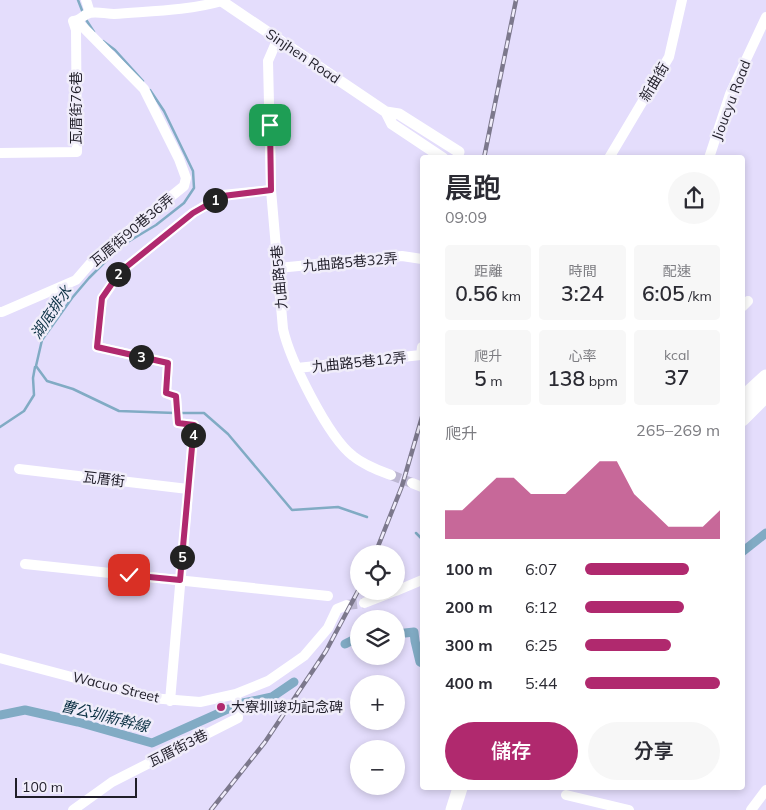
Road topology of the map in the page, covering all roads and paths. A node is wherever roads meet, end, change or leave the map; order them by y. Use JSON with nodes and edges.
{"nodes":[{"id":1,"x":86,"y":0,"type":"edge"},
{"id":2,"x":221,"y":0,"type":"edge"},
{"id":3,"x":682,"y":0,"type":"edge"},
{"id":4,"x":90,"y":13,"type":"junction"},
{"id":5,"x":766,"y":17,"type":"edge"},
{"id":6,"x":77,"y":21,"type":"junction"},
{"id":7,"x":278,"y":38,"type":"junction"},
{"id":8,"x":386,"y":112,"type":"junction"},
{"id":9,"x":459,"y":152,"type":"dead end"},
{"id":10,"x":0,"y":153,"type":"edge"},
{"id":11,"x":438,"y":155,"type":"edge"},
{"id":12,"x":611,"y":155,"type":"edge"},
{"id":13,"x":710,"y":155,"type":"edge"},
{"id":14,"x":271,"y":190,"type":"junction"},
{"id":15,"x":420,"y":258,"type":"edge"},
{"id":16,"x":278,"y":268,"type":"junction"},
{"id":17,"x":0,"y":312,"type":"edge"},
{"id":18,"x":420,"y":351,"type":"edge"},
{"id":19,"x":297,"y":368,"type":"junction"},
{"id":20,"x":766,"y":377,"type":"edge"},
{"id":21,"x":766,"y":395,"type":"edge"},
{"id":22,"x":746,"y":401,"type":"edge"},
{"id":23,"x":19,"y":469,"type":"dead end"},
{"id":24,"x":390,"y":475,"type":"tunnel mouth"},
{"id":25,"x":412,"y":483,"type":"tunnel mouth"},
{"id":26,"x":420,"y":486,"type":"edge"},
{"id":27,"x":188,"y":489,"type":"junction"},
{"id":28,"x":25,"y":564,"type":"dead end"},
{"id":29,"x":180,"y":580,"type":"junction"},
{"id":30,"x":420,"y":581,"type":"edge"},
{"id":31,"x":405,"y":587,"type":"edge"},
{"id":32,"x":328,"y":596,"type":"dead end"},
{"id":33,"x":372,"y":600,"type":"edge"},
{"id":34,"x":364,"y":603,"type":"tunnel mouth"},
{"id":35,"x":348,"y":605,"type":"tunnel mouth"},
{"id":36,"x":0,"y":658,"type":"edge"},
{"id":37,"x":236,"y":694,"type":"junction"},
{"id":38,"x":170,"y":701,"type":"junction"},
{"id":39,"x":459,"y":790,"type":"edge"},
{"id":40,"x":766,"y":790,"type":"edge"},
{"id":41,"x":566,"y":794,"type":"dead end"},
{"id":42,"x":73,"y":810,"type":"edge"},
{"id":43,"x":453,"y":810,"type":"edge"},
{"id":44,"x":629,"y":810,"type":"edge"},
{"id":45,"x":751,"y":810,"type":"edge"}],
"edges":[{"from":1,"to":4,"type":"street"},
{"from":2,"to":4,"type":"street"},
{"from":2,"to":7,"type":"street","name":"Sinjhen Road"},
{"from":3,"to":12,"type":"street","name":"新曲街"},
{"from":4,"to":6,"type":"street"},
{"from":5,"to":13,"type":"street","name":"Jioucyu Road"},
{"from":6,"to":10,"type":"street","name":"瓦厝街76巷"},
{"from":6,"to":17,"type":"street","name":"瓦厝街90巷36弄"},
{"from":7,"to":8,"type":"street","name":"Sinjhen Road"},
{"from":7,"to":14,"type":"street","name":"九曲路5巷"},
{"from":8,"to":9,"type":"street","name":"Sinjhen Road"},
{"from":8,"to":11,"type":"street","name":"Sinjhen Road"},
{"from":14,"to":16,"type":"street","name":"九曲路5巷"},
{"from":14,"to":27,"type":"street","name":"瓦厝街90巷36弄"},
{"from":15,"to":16,"type":"street","name":"九曲路5巷32弄"},
{"from":16,"to":19,"type":"street","name":"九曲路5巷"},
{"from":18,"to":19,"type":"street","name":"九曲路5巷12弄"},
{"from":19,"to":24,"type":"street","name":"九曲路5巷"},
{"from":20,"to":22,"type":"main road"},
{"from":21,"to":22,"type":"main road"},
{"from":23,"to":27,"type":"street","name":"瓦厝街"},
{"from":25,"to":26,"type":"street"},
{"from":27,"to":29,"type":"street"},
{"from":28,"to":29,"type":"street"},
{"from":29,"to":32,"type":"street"},
{"from":29,"to":38,"type":"street"},
{"from":30,"to":31,"type":"street"},
{"from":33,"to":34,"type":"street"},
{"from":35,"to":37,"type":"street","name":"Wacuo Street"},
{"from":36,"to":38,"type":"street","name":"Wacuo Street"},
{"from":37,"to":38,"type":"street","name":"Wacuo Street"},
{"from":37,"to":42,"type":"street","name":"瓦厝街3巷"},
{"from":39,"to":43,"type":"main road"},
{"from":40,"to":45,"type":"street"},
{"from":41,"to":44,"type":"street"}]}
